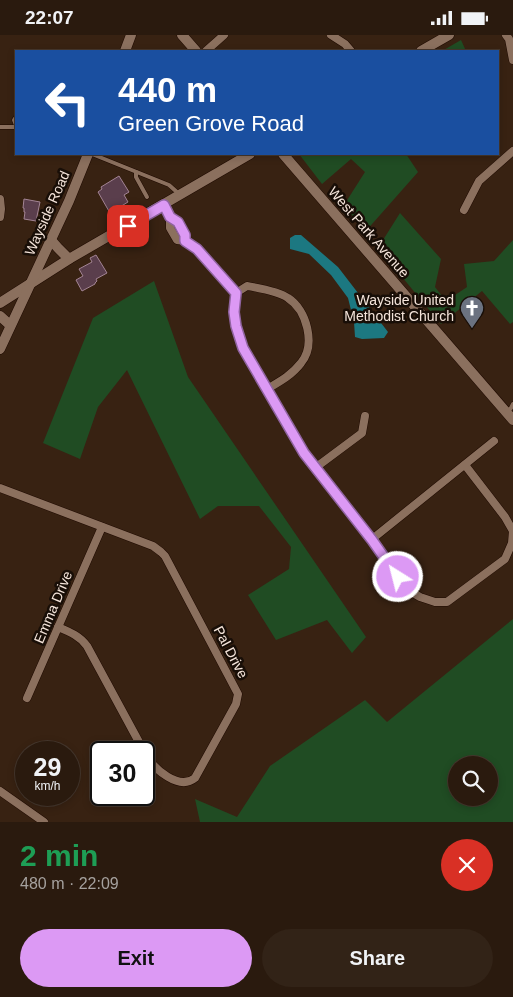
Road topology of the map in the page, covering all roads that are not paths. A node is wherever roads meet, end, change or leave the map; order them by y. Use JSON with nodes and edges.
{"nodes":[{"id":1,"x":131,"y":35,"type":"edge"},
{"id":2,"x":182,"y":35,"type":"edge"},
{"id":3,"x":224,"y":35,"type":"edge"},
{"id":4,"x":331,"y":35,"type":"edge"},
{"id":5,"x":449,"y":35,"type":"edge"},
{"id":6,"x":506,"y":35,"type":"edge"},
{"id":7,"x":125,"y":50,"type":"edge"},
{"id":8,"x":195,"y":50,"type":"edge"},
{"id":9,"x":207,"y":50,"type":"edge"},
{"id":10,"x":350,"y":50,"type":"edge"},
{"id":11,"x":423,"y":50,"type":"edge"},
{"id":12,"x":513,"y":60,"type":"edge"},
{"id":13,"x":15,"y":126,"type":"edge"},
{"id":14,"x":0,"y":127,"type":"edge"},
{"id":15,"x":513,"y":151,"type":"edge"},
{"id":16,"x":88,"y":155,"type":"edge"},
{"id":17,"x":94,"y":155,"type":"edge"},
{"id":18,"x":248,"y":155,"type":"edge"},
{"id":19,"x":284,"y":155,"type":"edge"},
{"id":20,"x":136,"y":172,"type":"junction"},
{"id":21,"x":180,"y":195,"type":"junction"},
{"id":22,"x":147,"y":197,"type":"dead end"},
{"id":23,"x":0,"y":199,"type":"edge"},
{"id":24,"x":164,"y":205,"type":"junction"},
{"id":25,"x":464,"y":210,"type":"dead end"},
{"id":26,"x":0,"y":217,"type":"edge"},
{"id":27,"x":51,"y":240,"type":"junction"},
{"id":28,"x":69,"y":259,"type":"junction"},
{"id":29,"x":30,"y":284,"type":"junction"},
{"id":30,"x":236,"y":293,"type":"junction"},
{"id":31,"x":0,"y":303,"type":"edge"},
{"id":32,"x":0,"y":316,"type":"edge"},
{"id":33,"x":10,"y":325,"type":"junction"},
{"id":34,"x":0,"y":349,"type":"edge"},
{"id":35,"x":267,"y":389,"type":"junction"},
{"id":36,"x":511,"y":412,"type":"edge"},
{"id":37,"x":365,"y":416,"type":"dead end"},
{"id":38,"x":494,"y":441,"type":"dead end"},
{"id":39,"x":465,"y":465,"type":"junction"},
{"id":40,"x":314,"y":467,"type":"junction"},
{"id":41,"x":0,"y":488,"type":"edge"},
{"id":42,"x":102,"y":527,"type":"junction"},
{"id":43,"x":372,"y":540,"type":"junction"},
{"id":44,"x":58,"y":627,"type":"junction"},
{"id":45,"x":27,"y":697,"type":"dead end"},
{"id":46,"x":0,"y":791,"type":"edge"},
{"id":47,"x":44,"y":822,"type":"edge"}],
"edges":[{"from":1,"to":7,"type":"street"},
{"from":2,"to":8,"type":"street"},
{"from":3,"to":9,"type":"street"},
{"from":4,"to":10,"type":"street"},
{"from":5,"to":11,"type":"street"},
{"from":6,"to":12,"type":"street"},
{"from":13,"to":14,"type":"lane"},
{"from":15,"to":25,"type":"street"},
{"from":16,"to":27,"type":"street","name":"Wayside Road"},
{"from":17,"to":20,"type":"lane"},
{"from":18,"to":21,"type":"street"},
{"from":19,"to":36,"type":"street","name":"West Park Avenue"},
{"from":20,"to":21,"type":"lane"},
{"from":20,"to":22,"type":"lane"},
{"from":21,"to":24,"type":"street"},
{"from":23,"to":26,"type":"street"},
{"from":24,"to":28,"type":"street"},
{"from":24,"to":30,"type":"street"},
{"from":27,"to":28,"type":"street"},
{"from":27,"to":29,"type":"street","name":"Wayside Road"},
{"from":28,"to":29,"type":"street"},
{"from":29,"to":31,"type":"street"},
{"from":29,"to":33,"type":"street","name":"Wayside Road"},
{"from":30,"to":35,"type":"street"},
{"from":30,"to":35,"type":"street"},
{"from":32,"to":33,"type":"street"},
{"from":33,"to":34,"type":"street","name":"Wayside Road"},
{"from":35,"to":40,"type":"street"},
{"from":37,"to":40,"type":"street"},
{"from":38,"to":39,"type":"street"},
{"from":39,"to":43,"type":"street"},
{"from":39,"to":43,"type":"street"},
{"from":40,"to":43,"type":"street"},
{"from":41,"to":42,"type":"street","name":"Pal Drive"},
{"from":42,"to":44,"type":"street","name":"Emma Drive"},
{"from":42,"to":44,"type":"street","name":"Pal Drive"},
{"from":44,"to":45,"type":"street","name":"Emma Drive"},
{"from":46,"to":47,"type":"street"}]}
